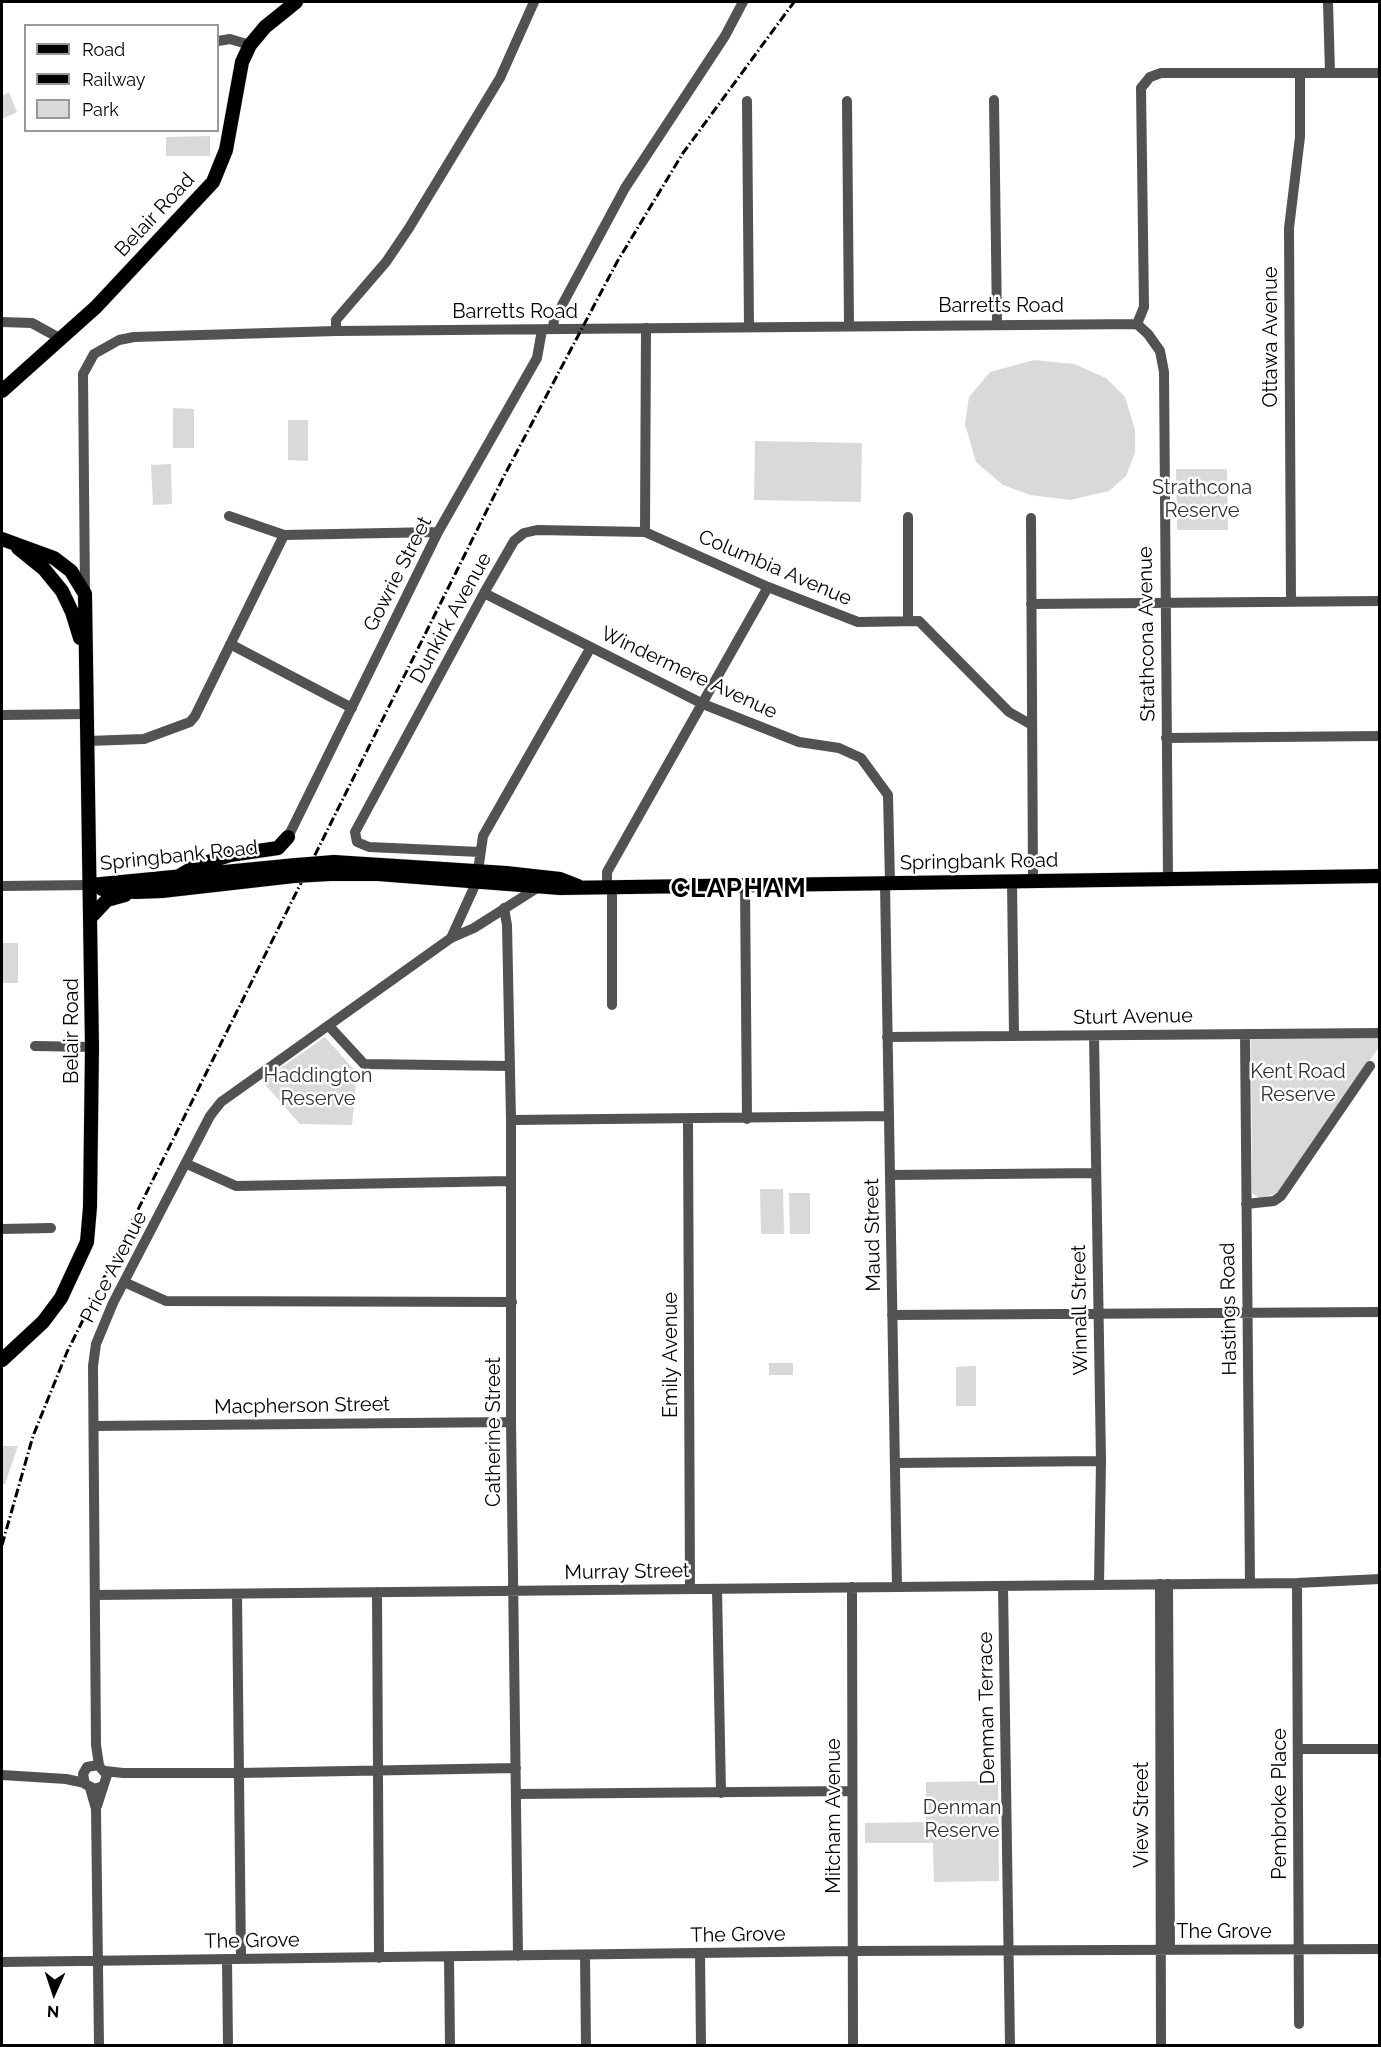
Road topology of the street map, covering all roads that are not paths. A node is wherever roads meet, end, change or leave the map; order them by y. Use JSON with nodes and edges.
{"nodes":[{"id":1,"x":296,"y":2,"type":"edge"},
{"id":2,"x":534,"y":2,"type":"edge"},
{"id":3,"x":743,"y":2,"type":"edge"},
{"id":4,"x":1328,"y":2,"type":"edge"},
{"id":5,"x":219,"y":41,"type":"edge"},
{"id":6,"x":249,"y":45,"type":"junction"},
{"id":7,"x":1330,"y":73,"type":"junction"},
{"id":8,"x":1380,"y":73,"type":"edge"},
{"id":9,"x":1300,"y":74,"type":"junction"},
{"id":10,"x":994,"y":99,"type":"dead end"},
{"id":11,"x":747,"y":101,"type":"dead end"},
{"id":12,"x":847,"y":101,"type":"dead end"},
{"id":13,"x":2,"y":322,"type":"edge"},
{"id":14,"x":997,"y":323,"type":"junction"},
{"id":15,"x":1137,"y":324,"type":"junction"},
{"id":16,"x":849,"y":325,"type":"junction"},
{"id":17,"x":750,"y":327,"type":"junction"},
{"id":18,"x":646,"y":328,"type":"junction"},
{"id":19,"x":547,"y":330,"type":"junction"},
{"id":20,"x":336,"y":331,"type":"junction"},
{"id":21,"x":61,"y":339,"type":"junction"},
{"id":22,"x":2,"y":391,"type":"edge"},
{"id":23,"x":229,"y":516,"type":"dead end"},
{"id":24,"x":908,"y":517,"type":"dead end"},
{"id":25,"x":1031,"y":518,"type":"dead end"},
{"id":26,"x":438,"y":532,"type":"junction"},
{"id":27,"x":645,"y":532,"type":"junction"},
{"id":28,"x":284,"y":535,"type":"junction"},
{"id":29,"x":5,"y":540,"type":"edge"},
{"id":30,"x":82,"y":547,"type":"junction"},
{"id":31,"x":71,"y":571,"type":"junction"},
{"id":32,"x":768,"y":588,"type":"junction"},
{"id":33,"x":484,"y":593,"type":"junction"},
{"id":34,"x":85,"y":594,"type":"junction"},
{"id":35,"x":1380,"y":601,"type":"edge"},
{"id":36,"x":1291,"y":602,"type":"junction"},
{"id":37,"x":1165,"y":603,"type":"junction"},
{"id":38,"x":1031,"y":604,"type":"junction"},
{"id":39,"x":908,"y":621,"type":"junction"},
{"id":40,"x":78,"y":630,"type":"junction"},
{"id":41,"x":230,"y":644,"type":"junction"},
{"id":42,"x":591,"y":647,"type":"junction"},
{"id":43,"x":86,"y":671,"type":"junction"},
{"id":44,"x":703,"y":704,"type":"junction"},
{"id":45,"x":352,"y":708,"type":"junction"},
{"id":46,"x":87,"y":714,"type":"junction"},
{"id":47,"x":2,"y":715,"type":"edge"},
{"id":48,"x":1032,"y":725,"type":"junction"},
{"id":49,"x":1380,"y":736,"type":"edge"},
{"id":50,"x":1166,"y":738,"type":"junction"},
{"id":51,"x":88,"y":741,"type":"junction"},
{"id":52,"x":288,"y":837,"type":"joint"},
{"id":53,"x":257,"y":852,"type":"junction"},
{"id":54,"x":480,"y":852,"type":"junction"},
{"id":55,"x":271,"y":867,"type":"junction"},
{"id":56,"x":295,"y":870,"type":"junction"},
{"id":57,"x":1380,"y":876,"type":"edge"},
{"id":58,"x":477,"y":877,"type":"junction"},
{"id":59,"x":174,"y":878,"type":"junction"},
{"id":60,"x":1168,"y":880,"type":"junction"},
{"id":61,"x":1033,"y":881,"type":"junction"},
{"id":62,"x":1012,"y":882,"type":"junction"},
{"id":63,"x":887,"y":883,"type":"junction"},
{"id":64,"x":91,"y":885,"type":"junction"},
{"id":65,"x":745,"y":885,"type":"junction"},
{"id":66,"x":2,"y":886,"type":"edge"},
{"id":67,"x":609,"y":886,"type":"junction"},
{"id":68,"x":580,"y":887,"type":"junction"},
{"id":69,"x":537,"y":888,"type":"junction"},
{"id":70,"x":136,"y":892,"type":"junction"},
{"id":71,"x":504,"y":908,"type":"junction"},
{"id":72,"x":92,"y":917,"type":"junction"},
{"id":73,"x":451,"y":938,"type":"junction"},
{"id":74,"x":612,"y":1005,"type":"dead end"},
{"id":75,"x":329,"y":1026,"type":"junction"},
{"id":76,"x":1380,"y":1033,"type":"edge"},
{"id":77,"x":1245,"y":1034,"type":"junction"},
{"id":78,"x":887,"y":1036,"type":"junction"},
{"id":79,"x":1014,"y":1036,"type":"junction"},
{"id":80,"x":1094,"y":1036,"type":"junction"},
{"id":81,"x":34,"y":1046,"type":"dead end"},
{"id":82,"x":92,"y":1047,"type":"junction"},
{"id":83,"x":509,"y":1066,"type":"junction"},
{"id":84,"x":1370,"y":1066,"type":"dead end"},
{"id":85,"x":889,"y":1116,"type":"junction"},
{"id":86,"x":747,"y":1119,"type":"junction"},
{"id":87,"x":512,"y":1120,"type":"junction"},
{"id":88,"x":688,"y":1120,"type":"junction"},
{"id":89,"x":187,"y":1164,"type":"junction"},
{"id":90,"x":1096,"y":1173,"type":"junction"},
{"id":91,"x":890,"y":1175,"type":"junction"},
{"id":92,"x":510,"y":1181,"type":"junction"},
{"id":93,"x":1246,"y":1204,"type":"junction"},
{"id":94,"x":51,"y":1228,"type":"dead end"},
{"id":95,"x":2,"y":1229,"type":"edge"},
{"id":96,"x":124,"y":1282,"type":"junction"},
{"id":97,"x":512,"y":1302,"type":"junction"},
{"id":98,"x":1380,"y":1312,"type":"edge"},
{"id":99,"x":1098,"y":1314,"type":"junction"},
{"id":100,"x":1247,"y":1314,"type":"junction"},
{"id":101,"x":892,"y":1315,"type":"junction"},
{"id":102,"x":2,"y":1360,"type":"edge"},
{"id":103,"x":511,"y":1422,"type":"junction"},
{"id":104,"x":94,"y":1426,"type":"junction"},
{"id":105,"x":1101,"y":1461,"type":"junction"},
{"id":106,"x":895,"y":1463,"type":"junction"},
{"id":107,"x":1380,"y":1579,"type":"edge"},
{"id":108,"x":1297,"y":1582,"type":"junction"},
{"id":109,"x":1250,"y":1583,"type":"junction"},
{"id":110,"x":1100,"y":1584,"type":"junction"},
{"id":111,"x":1164,"y":1584,"type":"junction"},
{"id":112,"x":1004,"y":1586,"type":"junction"},
{"id":113,"x":852,"y":1587,"type":"junction"},
{"id":114,"x":897,"y":1587,"type":"junction"},
{"id":115,"x":690,"y":1589,"type":"junction"},
{"id":116,"x":717,"y":1589,"type":"junction"},
{"id":117,"x":513,"y":1591,"type":"junction"},
{"id":118,"x":377,"y":1592,"type":"junction"},
{"id":119,"x":237,"y":1594,"type":"junction"},
{"id":120,"x":94,"y":1595,"type":"junction"},
{"id":121,"x":1298,"y":1749,"type":"junction"},
{"id":122,"x":1380,"y":1749,"type":"edge"},
{"id":123,"x":516,"y":1768,"type":"junction"},
{"id":124,"x":378,"y":1770,"type":"junction"},
{"id":125,"x":98,"y":1773,"type":"junction"},
{"id":126,"x":239,"y":1773,"type":"junction"},
{"id":127,"x":2,"y":1775,"type":"edge"},
{"id":128,"x":66,"y":1779,"type":"junction"},
{"id":129,"x":88,"y":1786,"type":"junction"},
{"id":130,"x":852,"y":1791,"type":"junction"},
{"id":131,"x":721,"y":1793,"type":"junction"},
{"id":132,"x":518,"y":1794,"type":"junction"},
{"id":133,"x":96,"y":1809,"type":"junction"},
{"id":134,"x":1380,"y":1949,"type":"edge"},
{"id":135,"x":1009,"y":1950,"type":"junction"},
{"id":136,"x":1165,"y":1950,"type":"junction"},
{"id":137,"x":1299,"y":1950,"type":"junction"},
{"id":138,"x":852,"y":1951,"type":"junction"},
{"id":139,"x":700,"y":1953,"type":"junction"},
{"id":140,"x":585,"y":1955,"type":"junction"},
{"id":141,"x":518,"y":1956,"type":"junction"},
{"id":142,"x":449,"y":1957,"type":"junction"},
{"id":143,"x":380,"y":1958,"type":"junction"},
{"id":144,"x":226,"y":1959,"type":"junction"},
{"id":145,"x":241,"y":1959,"type":"junction"},
{"id":146,"x":97,"y":1960,"type":"junction"},
{"id":147,"x":2,"y":1962,"type":"edge"},
{"id":148,"x":1299,"y":2024,"type":"dead end"},
{"id":149,"x":99,"y":2046,"type":"edge"},
{"id":150,"x":228,"y":2046,"type":"edge"},
{"id":151,"x":450,"y":2046,"type":"edge"},
{"id":152,"x":586,"y":2046,"type":"edge"},
{"id":153,"x":701,"y":2046,"type":"edge"},
{"id":154,"x":854,"y":2046,"type":"edge"},
{"id":155,"x":1010,"y":2046,"type":"edge"},
{"id":156,"x":1161,"y":2046,"type":"edge"}],
"edges":[{"from":1,"to":6,"type":"main road","name":"Belair Road"},
{"from":2,"to":20,"type":"street"},
{"from":3,"to":19,"type":"street","name":"Gowrie Street"},
{"from":4,"to":7,"type":"street"},
{"from":5,"to":6,"type":"street"},
{"from":6,"to":21,"type":"main road","name":"Belair Road"},
{"from":7,"to":8,"type":"street"},
{"from":7,"to":9,"type":"street"},
{"from":9,"to":15,"type":"street"},
{"from":9,"to":36,"type":"street","name":"Ottawa Avenue"},
{"from":10,"to":14,"type":"street"},
{"from":11,"to":17,"type":"street"},
{"from":12,"to":16,"type":"street"},
{"from":13,"to":21,"type":"street"},
{"from":14,"to":15,"type":"street","name":"Barretts Road"},
{"from":14,"to":16,"type":"street","name":"Barretts Road"},
{"from":15,"to":37,"type":"street","name":"Strathcona Avenue"},
{"from":16,"to":17,"type":"street","name":"Barretts Road"},
{"from":17,"to":18,"type":"street","name":"Barretts Road"},
{"from":18,"to":19,"type":"street","name":"Barretts Road"},
{"from":18,"to":27,"type":"street"},
{"from":19,"to":20,"type":"street","name":"Barretts Road"},
{"from":19,"to":26,"type":"street","name":"Gowrie Street"},
{"from":20,"to":30,"type":"street","name":"Barretts Road"},
{"from":21,"to":22,"type":"main road","name":"Belair Road"},
{"from":23,"to":28,"type":"street"},
{"from":24,"to":39,"type":"street"},
{"from":25,"to":38,"type":"street"},
{"from":26,"to":28,"type":"street"},
{"from":26,"to":45,"type":"street","name":"Gowrie Street"},
{"from":27,"to":32,"type":"street","name":"Columbia Avenue"},
{"from":27,"to":33,"type":"street","name":"Dunkirk Avenue"},
{"from":28,"to":41,"type":"street"},
{"from":29,"to":31,"type":"main road","name":"Belair Road"},
{"from":29,"to":40,"type":"main road","name":"Belair Road"},
{"from":30,"to":31,"type":"street","name":"Barretts Road"},
{"from":30,"to":34,"type":"street","name":"Barretts Road"},
{"from":31,"to":34,"type":"main road","name":"Belair Road"},
{"from":31,"to":40,"type":"main road"},
{"from":32,"to":39,"type":"street","name":"Columbia Avenue"},
{"from":32,"to":44,"type":"street"},
{"from":33,"to":42,"type":"street","name":"Windermere Avenue"},
{"from":33,"to":54,"type":"street","name":"Dunkirk Avenue"},
{"from":34,"to":43,"type":"main road","name":"Belair Road"},
{"from":35,"to":36,"type":"street"},
{"from":36,"to":37,"type":"street"},
{"from":37,"to":38,"type":"street"},
{"from":37,"to":50,"type":"street","name":"Strathcona Avenue"},
{"from":38,"to":48,"type":"street"},
{"from":39,"to":48,"type":"street"},
{"from":40,"to":43,"type":"main road","name":"Belair Road"},
{"from":41,"to":45,"type":"street"},
{"from":41,"to":51,"type":"street"},
{"from":42,"to":44,"type":"street","name":"Windermere Avenue"},
{"from":42,"to":54,"type":"street","name":"Price Avenue"},
{"from":43,"to":46,"type":"main road","name":"Belair Road"},
{"from":44,"to":63,"type":"street","name":"Windermere Avenue"},
{"from":44,"to":67,"type":"street"},
{"from":45,"to":52,"type":"street","name":"Gowrie Street"},
{"from":46,"to":47,"type":"street"},
{"from":46,"to":51,"type":"main road","name":"Belair Road"},
{"from":48,"to":61,"type":"street"},
{"from":49,"to":50,"type":"street"},
{"from":50,"to":60,"type":"street","name":"Strathcona Avenue"},
{"from":51,"to":64,"type":"main road","name":"Belair Road"},
{"from":52,"to":53,"type":"main road"},
{"from":53,"to":55,"type":"main road"},
{"from":53,"to":59,"type":"main road"},
{"from":54,"to":58,"type":"street","name":"Price Avenue"},
{"from":55,"to":56,"type":"main road","name":"Springbank Road"},
{"from":55,"to":59,"type":"main road","name":"Springbank Road"},
{"from":56,"to":58,"type":"main road","name":"Springbank Road","bridge":true},
{"from":56,"to":70,"type":"main road","name":"Springbank Road"},
{"from":57,"to":60,"type":"main road","name":"Springbank Road"},
{"from":58,"to":68,"type":"main road","name":"Springbank Road"},
{"from":58,"to":69,"type":"main road","name":"Springbank Road"},
{"from":58,"to":73,"type":"street","name":"Price Avenue"},
{"from":59,"to":64,"type":"main road","name":"Springbank Road"},
{"from":60,"to":61,"type":"main road","name":"Springbank Road"},
{"from":61,"to":62,"type":"main road","name":"Springbank Road"},
{"from":62,"to":63,"type":"main road","name":"Springbank Road"},
{"from":62,"to":79,"type":"street"},
{"from":63,"to":65,"type":"main road","name":"Springbank Road"},
{"from":63,"to":78,"type":"street","name":"Maud Street"},
{"from":64,"to":66,"type":"street"},
{"from":64,"to":70,"type":"main road","name":"Springbank Road"},
{"from":64,"to":72,"type":"main road","name":"Belair Road"},
{"from":65,"to":67,"type":"main road","name":"Springbank Road"},
{"from":65,"to":86,"type":"street"},
{"from":67,"to":68,"type":"main road","name":"Springbank Road"},
{"from":67,"to":74,"type":"street"},
{"from":68,"to":69,"type":"main road","name":"Springbank Road"},
{"from":69,"to":71,"type":"street","name":"Price Avenue"},
{"from":70,"to":72,"type":"main road"},
{"from":71,"to":73,"type":"street","name":"Price Avenue"},
{"from":71,"to":83,"type":"street","name":"Catherine Street"},
{"from":72,"to":82,"type":"main road","name":"Belair Road"},
{"from":73,"to":75,"type":"street","name":"Price Avenue"},
{"from":75,"to":83,"type":"street"},
{"from":75,"to":89,"type":"street","name":"Price Avenue"},
{"from":76,"to":77,"type":"street","name":"Sturt Avenue"},
{"from":77,"to":80,"type":"street","name":"Sturt Avenue"},
{"from":77,"to":93,"type":"street","name":"Hastings Road"},
{"from":78,"to":79,"type":"street","name":"Sturt Avenue"},
{"from":78,"to":85,"type":"street","name":"Maud Street"},
{"from":79,"to":80,"type":"street","name":"Sturt Avenue"},
{"from":80,"to":90,"type":"street","name":"Winnall Street"},
{"from":81,"to":82,"type":"street"},
{"from":82,"to":102,"type":"main road","name":"Belair Road"},
{"from":83,"to":87,"type":"street","name":"Catherine Street"},
{"from":84,"to":93,"type":"street"},
{"from":85,"to":86,"type":"street"},
{"from":85,"to":91,"type":"street","name":"Maud Street"},
{"from":86,"to":88,"type":"street"},
{"from":87,"to":88,"type":"street"},
{"from":87,"to":92,"type":"street","name":"Catherine Street"},
{"from":88,"to":115,"type":"street","name":"Emily Avenue"},
{"from":89,"to":92,"type":"street"},
{"from":89,"to":96,"type":"street","name":"Price Avenue"},
{"from":90,"to":91,"type":"street"},
{"from":90,"to":99,"type":"street","name":"Winnall Street"},
{"from":91,"to":101,"type":"street","name":"Maud Street"},
{"from":92,"to":97,"type":"street","name":"Catherine Street"},
{"from":93,"to":100,"type":"street","name":"Hastings Road"},
{"from":94,"to":95,"type":"street"},
{"from":96,"to":97,"type":"street"},
{"from":96,"to":104,"type":"street","name":"Price Avenue"},
{"from":97,"to":103,"type":"street","name":"Catherine Street"},
{"from":98,"to":100,"type":"street"},
{"from":99,"to":100,"type":"street"},
{"from":99,"to":101,"type":"street"},
{"from":99,"to":105,"type":"street","name":"Winnall Street"},
{"from":100,"to":109,"type":"street","name":"Hastings Road"},
{"from":101,"to":106,"type":"street","name":"Maud Street"},
{"from":103,"to":104,"type":"street","name":"Macpherson Street"},
{"from":103,"to":117,"type":"street","name":"Catherine Street"},
{"from":104,"to":120,"type":"street","name":"Price Avenue"},
{"from":105,"to":106,"type":"street"},
{"from":105,"to":110,"type":"street","name":"Winnall Street"},
{"from":106,"to":114,"type":"street","name":"Maud Street"},
{"from":107,"to":108,"type":"street","name":"Murray Street"},
{"from":108,"to":109,"type":"street","name":"Murray Street"},
{"from":108,"to":121,"type":"street","name":"Pembroke Place"},
{"from":109,"to":111,"type":"street","name":"Murray Street"},
{"from":110,"to":111,"type":"street","name":"Murray Street"},
{"from":110,"to":112,"type":"street","name":"Murray Street"},
{"from":111,"to":136,"type":"street","name":"View Street"},
{"from":112,"to":114,"type":"street","name":"Murray Street"},
{"from":112,"to":135,"type":"street","name":"Denman Terrace"},
{"from":113,"to":114,"type":"street","name":"Murray Street"},
{"from":113,"to":116,"type":"street","name":"Murray Street"},
{"from":113,"to":130,"type":"street","name":"Mitcham Avenue"},
{"from":115,"to":116,"type":"street","name":"Murray Street"},
{"from":115,"to":117,"type":"street","name":"Murray Street"},
{"from":116,"to":131,"type":"street"},
{"from":117,"to":118,"type":"street","name":"Murray Street"},
{"from":117,"to":123,"type":"street","name":"Catherine Street"},
{"from":118,"to":119,"type":"street","name":"Murray Street"},
{"from":118,"to":124,"type":"street"},
{"from":119,"to":120,"type":"street","name":"Murray Street"},
{"from":119,"to":126,"type":"street"},
{"from":120,"to":125,"type":"street","name":"Price Avenue"},
{"from":121,"to":122,"type":"street"},
{"from":121,"to":137,"type":"street","name":"Pembroke Place"},
{"from":123,"to":124,"type":"street"},
{"from":123,"to":132,"type":"street","name":"Catherine Street"},
{"from":124,"to":126,"type":"street"},
{"from":124,"to":143,"type":"street"},
{"from":125,"to":126,"type":"street"},
{"from":125,"to":128,"type":"street"},
{"from":125,"to":129,"type":"street"},
{"from":125,"to":129,"type":"street","name":"Price Avenue"},
{"from":125,"to":133,"type":"street","name":"Price Avenue"},
{"from":126,"to":145,"type":"street"},
{"from":127,"to":128,"type":"street"},
{"from":128,"to":129,"type":"street"},
{"from":129,"to":133,"type":"street","name":"Price Avenue"},
{"from":130,"to":131,"type":"street"},
{"from":130,"to":138,"type":"street","name":"Mitcham Avenue"},
{"from":131,"to":132,"type":"street"},
{"from":132,"to":141,"type":"street","name":"Catherine Street"},
{"from":133,"to":146,"type":"street","name":"Price Avenue"},
{"from":134,"to":137,"type":"street","name":"The Grove"},
{"from":135,"to":136,"type":"street","name":"The Grove"},
{"from":135,"to":138,"type":"street","name":"The Grove"},
{"from":135,"to":155,"type":"street","name":"Denman Terrace"},
{"from":136,"to":137,"type":"street","name":"The Grove"},
{"from":136,"to":156,"type":"street","name":"View Street"},
{"from":137,"to":148,"type":"street","name":"Pembroke Place"},
{"from":138,"to":139,"type":"street","name":"The Grove"},
{"from":138,"to":154,"type":"street","name":"Mitcham Avenue"},
{"from":139,"to":140,"type":"street","name":"The Grove"},
{"from":139,"to":153,"type":"street"},
{"from":140,"to":141,"type":"street","name":"The Grove"},
{"from":140,"to":152,"type":"street"},
{"from":141,"to":142,"type":"street","name":"The Grove"},
{"from":142,"to":143,"type":"street","name":"The Grove"},
{"from":142,"to":151,"type":"street"},
{"from":143,"to":145,"type":"street","name":"The Grove"},
{"from":144,"to":145,"type":"street","name":"The Grove"},
{"from":144,"to":146,"type":"street","name":"The Grove"},
{"from":144,"to":150,"type":"street"},
{"from":146,"to":147,"type":"street","name":"The Grove"},
{"from":146,"to":149,"type":"street","name":"Price Avenue"}]}
